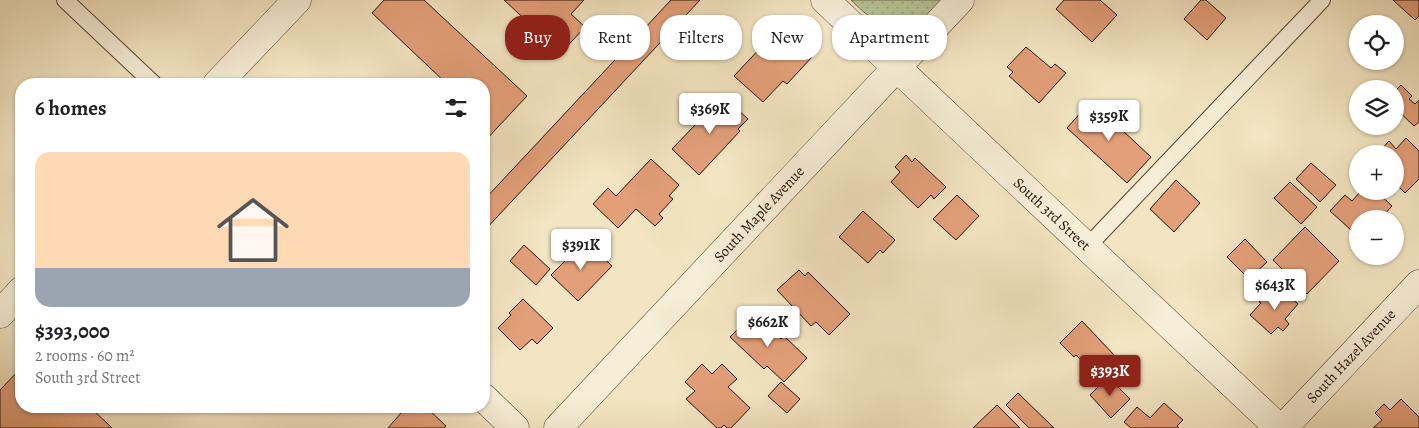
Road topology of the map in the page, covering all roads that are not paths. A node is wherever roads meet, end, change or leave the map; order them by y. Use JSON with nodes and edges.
{"nodes":[{"id":1,"x":65,"y":0,"type":"edge"},
{"id":2,"x":296,"y":0,"type":"edge"},
{"id":3,"x":825,"y":0,"type":"edge"},
{"id":4,"x":960,"y":0,"type":"edge"},
{"id":5,"x":1322,"y":0,"type":"edge"},
{"id":6,"x":897,"y":68,"type":"junction"},
{"id":7,"x":148,"y":78,"type":"edge"},
{"id":8,"x":223,"y":78,"type":"edge"},
{"id":9,"x":1087,"y":247,"type":"junction"},
{"id":10,"x":1419,"y":284,"type":"edge"},
{"id":11,"x":15,"y":298,"type":"edge"},
{"id":12,"x":0,"y":314,"type":"edge"},
{"id":13,"x":490,"y":404,"type":"edge"},
{"id":14,"x":515,"y":428,"type":"edge"},
{"id":15,"x":558,"y":428,"type":"edge"},
{"id":16,"x":1279,"y":428,"type":"edge"},
{"id":17,"x":1283,"y":428,"type":"edge"}],
"edges":[{"from":1,"to":7,"type":"lane"},
{"from":2,"to":8,"type":"street"},
{"from":3,"to":6,"type":"street","name":"South 3rd Street"},
{"from":4,"to":6,"type":"street","name":"South Maple Avenue"},
{"from":5,"to":9,"type":"lane"},
{"from":6,"to":9,"type":"street","name":"South 3rd Street"},
{"from":6,"to":15,"type":"street","name":"South Maple Avenue"},
{"from":9,"to":16,"type":"street","name":"South 3rd Street"},
{"from":10,"to":17,"type":"street","name":"South Hazel Avenue"},
{"from":11,"to":12,"type":"street"},
{"from":13,"to":14,"type":"street"}]}
